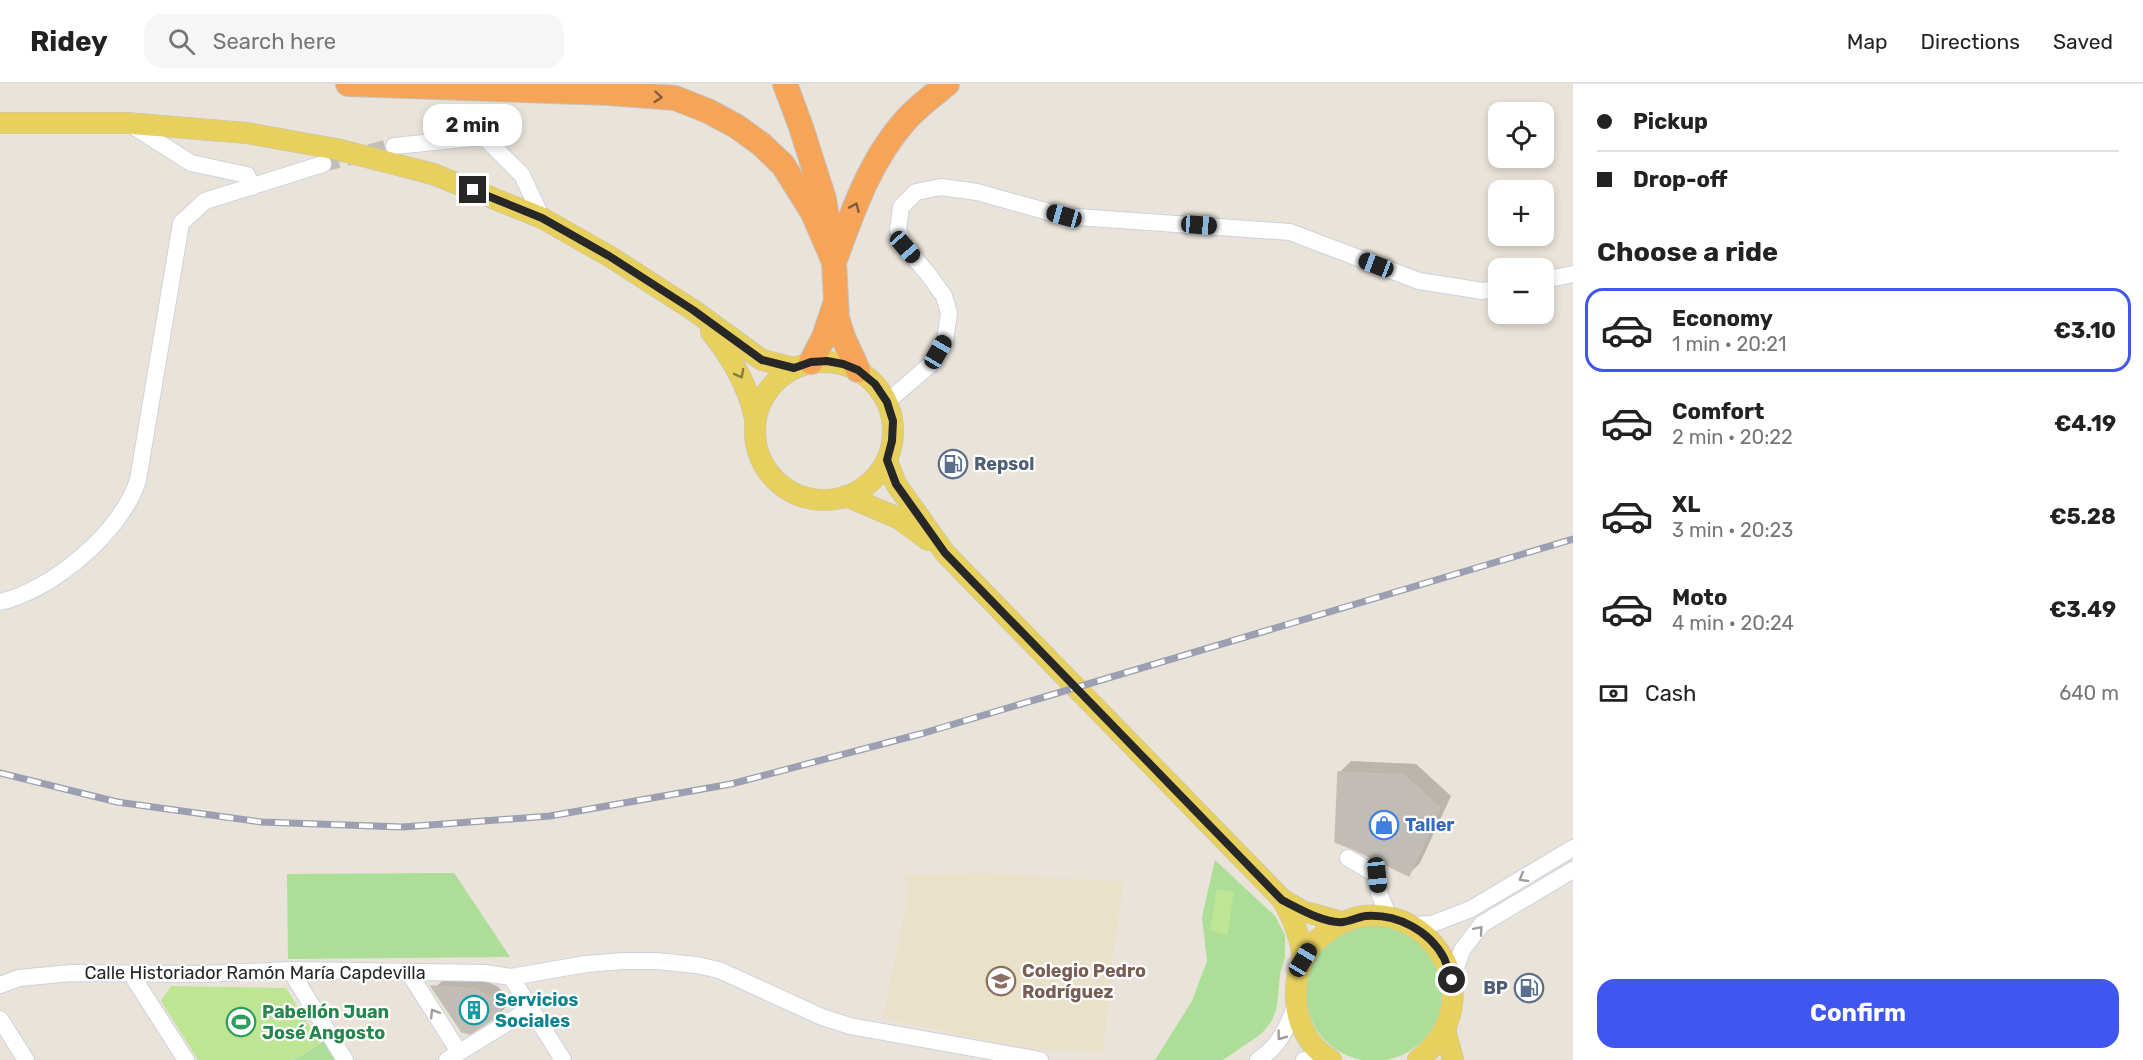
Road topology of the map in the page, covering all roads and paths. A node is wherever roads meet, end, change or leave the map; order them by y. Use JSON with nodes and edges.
{"nodes":[{"id":1,"x":348,"y":84,"type":"edge"},
{"id":2,"x":785,"y":84,"type":"edge"},
{"id":3,"x":947,"y":84,"type":"edge"},
{"id":4,"x":0,"y":123,"type":"edge"},
{"id":5,"x":127,"y":123,"type":"junction"},
{"id":6,"x":394,"y":146,"type":"tunnel mouth"},
{"id":7,"x":323,"y":164,"type":"tunnel mouth"},
{"id":8,"x":252,"y":187,"type":"junction"},
{"id":9,"x":542,"y":218,"type":"junction"},
{"id":10,"x":834,"y":262,"type":"junction"},
{"id":11,"x":1573,"y":274,"type":"edge"},
{"id":12,"x":1554,"y":278,"type":"edge"},
{"id":13,"x":1488,"y":290,"type":"edge"},
{"id":14,"x":835,"y":304,"type":"junction"},
{"id":15,"x":693,"y":310,"type":"junction"},
{"id":16,"x":803,"y":365,"type":"junction"},
{"id":17,"x":858,"y":370,"type":"junction"},
{"id":18,"x":887,"y":402,"type":"junction"},
{"id":19,"x":755,"y":418,"type":"junction"},
{"id":20,"x":887,"y":460,"type":"junction"},
{"id":21,"x":846,"y":496,"type":"junction"},
{"id":22,"x":945,"y":553,"type":"junction"},
{"id":23,"x":0,"y":602,"type":"edge"},
{"id":24,"x":1573,"y":848,"type":"edge"},
{"id":25,"x":1348,"y":858,"type":"dead end"},
{"id":26,"x":1573,"y":870,"type":"edge"},
{"id":27,"x":1379,"y":892,"type":"junction"},
{"id":28,"x":1282,"y":900,"type":"junction"},
{"id":29,"x":1365,"y":916,"type":"junction"},
{"id":30,"x":1389,"y":917,"type":"junction"},
{"id":31,"x":1342,"y":922,"type":"junction"},
{"id":32,"x":1411,"y":925,"type":"junction"},
{"id":33,"x":1303,"y":960,"type":"junction"},
{"id":34,"x":290,"y":970,"type":"junction"},
{"id":35,"x":409,"y":973,"type":"junction"},
{"id":36,"x":131,"y":974,"type":"junction"},
{"id":37,"x":511,"y":977,"type":"junction"},
{"id":38,"x":1452,"y":980,"type":"junction"},
{"id":39,"x":0,"y":985,"type":"edge"},
{"id":40,"x":1295,"y":1006,"type":"junction"},
{"id":41,"x":531,"y":1008,"type":"junction"},
{"id":42,"x":0,"y":1018,"type":"edge"},
{"id":43,"x":1445,"y":1029,"type":"junction"},
{"id":44,"x":453,"y":1056,"type":"edge"},
{"id":45,"x":181,"y":1058,"type":"edge"},
{"id":46,"x":1320,"y":1059,"type":"edge"},
{"id":47,"x":26,"y":1060,"type":"edge"},
{"id":48,"x":345,"y":1060,"type":"edge"},
{"id":49,"x":563,"y":1060,"type":"edge"},
{"id":50,"x":1040,"y":1060,"type":"edge"},
{"id":51,"x":1258,"y":1060,"type":"edge"},
{"id":52,"x":1418,"y":1060,"type":"edge"},
{"id":53,"x":1453,"y":1060,"type":"edge"}],
"edges":[{"from":1,"to":10,"type":"highway","one_way":true},
{"from":2,"to":10,"type":"highway"},
{"from":10,"to":3,"type":"highway","one_way":true},
{"from":4,"to":5,"type":"main road"},
{"from":5,"to":8,"type":"street"},
{"from":5,"to":9,"type":"main road"},
{"from":6,"to":9,"type":"street"},
{"from":7,"to":8,"type":"street"},
{"from":8,"to":23,"type":"street"},
{"from":9,"to":15,"type":"main road"},
{"from":10,"to":14,"type":"highway"},
{"from":11,"to":12,"type":"street"},
{"from":13,"to":18,"type":"street"},
{"from":14,"to":16,"type":"highway"},
{"from":14,"to":17,"type":"highway"},
{"from":15,"to":16,"type":"main road"},
{"from":15,"to":19,"type":"main road","one_way":true},
{"from":16,"to":17,"type":"main road"},
{"from":16,"to":19,"type":"main road"},
{"from":17,"to":18,"type":"main road"},
{"from":18,"to":20,"type":"main road"},
{"from":19,"to":21,"type":"main road"},
{"from":20,"to":21,"type":"main road"},
{"from":20,"to":22,"type":"main road"},
{"from":21,"to":22,"type":"main road"},
{"from":22,"to":28,"type":"main road"},
{"from":24,"to":32,"type":"street","one_way":true},
{"from":25,"to":27,"type":"street"},
{"from":38,"to":26,"type":"street","one_way":true},
{"from":27,"to":29,"type":"street"},
{"from":27,"to":30,"type":"street"},
{"from":28,"to":31,"type":"main road"},
{"from":28,"to":33,"type":"main road"},
{"from":29,"to":30,"type":"main road"},
{"from":29,"to":31,"type":"main road"},
{"from":30,"to":32,"type":"main road"},
{"from":31,"to":33,"type":"main road"},
{"from":32,"to":38,"type":"main road"},
{"from":33,"to":40,"type":"main road"},
{"from":34,"to":35,"type":"street","name":"Calle Historiador Ramón María Capdevilla"},
{"from":34,"to":36,"type":"street","name":"Calle Historiador Ramón María Capdevilla"},
{"from":34,"to":48,"type":"street"},
{"from":35,"to":37,"type":"street","name":"Calle Historiador Ramón María Capdevilla"},
{"from":44,"to":35,"type":"street","one_way":true},
{"from":36,"to":39,"type":"street","name":"Calle Historiador Ramón María Capdevilla"},
{"from":36,"to":45,"type":"street"},
{"from":37,"to":41,"type":"street"},
{"from":37,"to":50,"type":"street","name":"Calle Historiador Ramón María Capdevilla"},
{"from":38,"to":43,"type":"main road"},
{"from":40,"to":46,"type":"main road"},
{"from":40,"to":51,"type":"street","one_way":true},
{"from":41,"to":44,"type":"street"},
{"from":41,"to":49,"type":"street"},
{"from":42,"to":47,"type":"street"},
{"from":43,"to":52,"type":"main road"},
{"from":43,"to":53,"type":"main road"}]}
